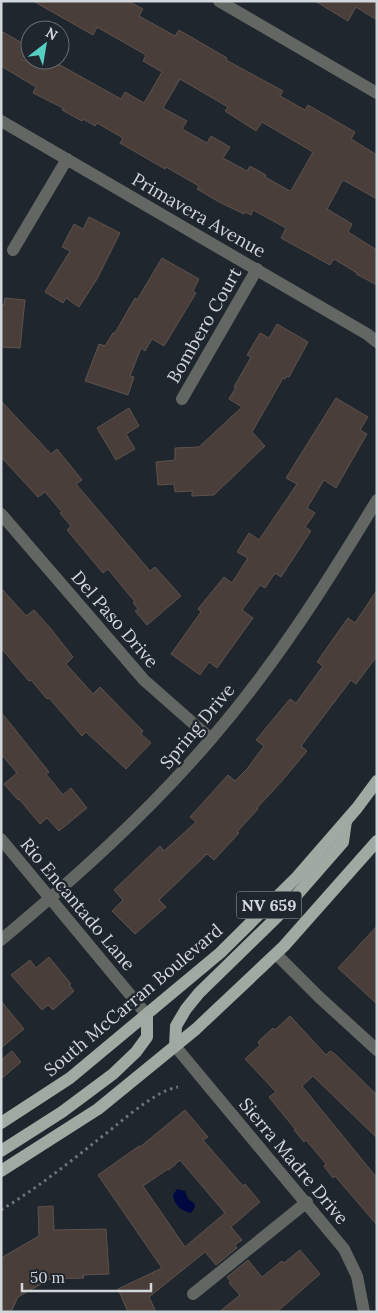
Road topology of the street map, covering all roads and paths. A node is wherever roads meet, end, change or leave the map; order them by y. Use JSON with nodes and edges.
{"nodes":[{"id":1,"x":219,"y":1,"type":"edge"},
{"id":2,"x":376,"y":92,"type":"edge"},
{"id":3,"x":1,"y":120,"type":"edge"},
{"id":4,"x":67,"y":158,"type":"junction"},
{"id":5,"x":13,"y":250,"type":"dead end"},
{"id":6,"x":257,"y":269,"type":"junction"},
{"id":7,"x":377,"y":342,"type":"edge"},
{"id":8,"x":182,"y":398,"type":"dead end"},
{"id":9,"x":377,"y":500,"type":"edge"},
{"id":10,"x":1,"y":514,"type":"edge"},
{"id":11,"x":211,"y":739,"type":"junction"},
{"id":12,"x":377,"y":781,"type":"edge"},
{"id":13,"x":346,"y":820,"type":"junction"},
{"id":14,"x":1,"y":839,"type":"edge"},
{"id":15,"x":377,"y":841,"type":"edge"},
{"id":16,"x":51,"y":898,"type":"junction"},
{"id":17,"x":1,"y":940,"type":"edge"},
{"id":18,"x":276,"y":954,"type":"junction"},
{"id":19,"x":147,"y":1015,"type":"junction"},
{"id":20,"x":175,"y":1046,"type":"junction"},
{"id":21,"x":377,"y":1050,"type":"edge"},
{"id":22,"x":178,"y":1087,"type":"dead end"},
{"id":23,"x":1,"y":1123,"type":"edge"},
{"id":24,"x":1,"y":1151,"type":"edge"},
{"id":25,"x":1,"y":1171,"type":"edge"},
{"id":26,"x":307,"y":1202,"type":"junction"},
{"id":27,"x":1,"y":1210,"type":"edge"},
{"id":28,"x":193,"y":1294,"type":"dead end"},
{"id":29,"x":377,"y":1308,"type":"edge"},
{"id":30,"x":364,"y":1309,"type":"edge"}],
"edges":[{"from":1,"to":2,"type":"street"},
{"from":3,"to":4,"type":"street","name":"Primavera Avenue"},
{"from":4,"to":5,"type":"street"},
{"from":4,"to":6,"type":"street","name":"Primavera Avenue"},
{"from":6,"to":7,"type":"street","name":"Primavera Avenue"},
{"from":6,"to":8,"type":"street","name":"Bombero Court"},
{"from":9,"to":11,"type":"street","name":"Spring Drive"},
{"from":10,"to":11,"type":"street","name":"Del Paso Drive"},
{"from":11,"to":16,"type":"street","name":"Spring Drive"},
{"from":12,"to":13,"type":"main road","name":"South McCarran Boulevard","number":"NV 659"},
{"from":13,"to":19,"type":"main road","name":"South McCarran Boulevard","number":"NV 659"},
{"from":13,"to":20,"type":"main road"},
{"from":14,"to":16,"type":"street","name":"Rio Encantado Lane"},
{"from":15,"to":18,"type":"main road","number":"NV 659"},
{"from":16,"to":17,"type":"street","name":"Spring Drive"},
{"from":16,"to":19,"type":"street","name":"Rio Encantado Lane"},
{"from":18,"to":20,"type":"main road","number":"NV 659"},
{"from":18,"to":21,"type":"street"},
{"from":19,"to":23,"type":"main road","name":"South McCarran Boulevard","number":"NV 659"},
{"from":19,"to":24,"type":"main road"},
{"from":20,"to":25,"type":"main road","number":"NV 659"},
{"from":20,"to":26,"type":"street","name":"Sierra Madre Drive"},
{"from":22,"to":27,"type":"path"},
{"from":26,"to":28,"type":"street"},
{"from":26,"to":30,"type":"street","name":"Sierra Madre Drive"},
{"from":29,"to":30,"type":"street"}]}
